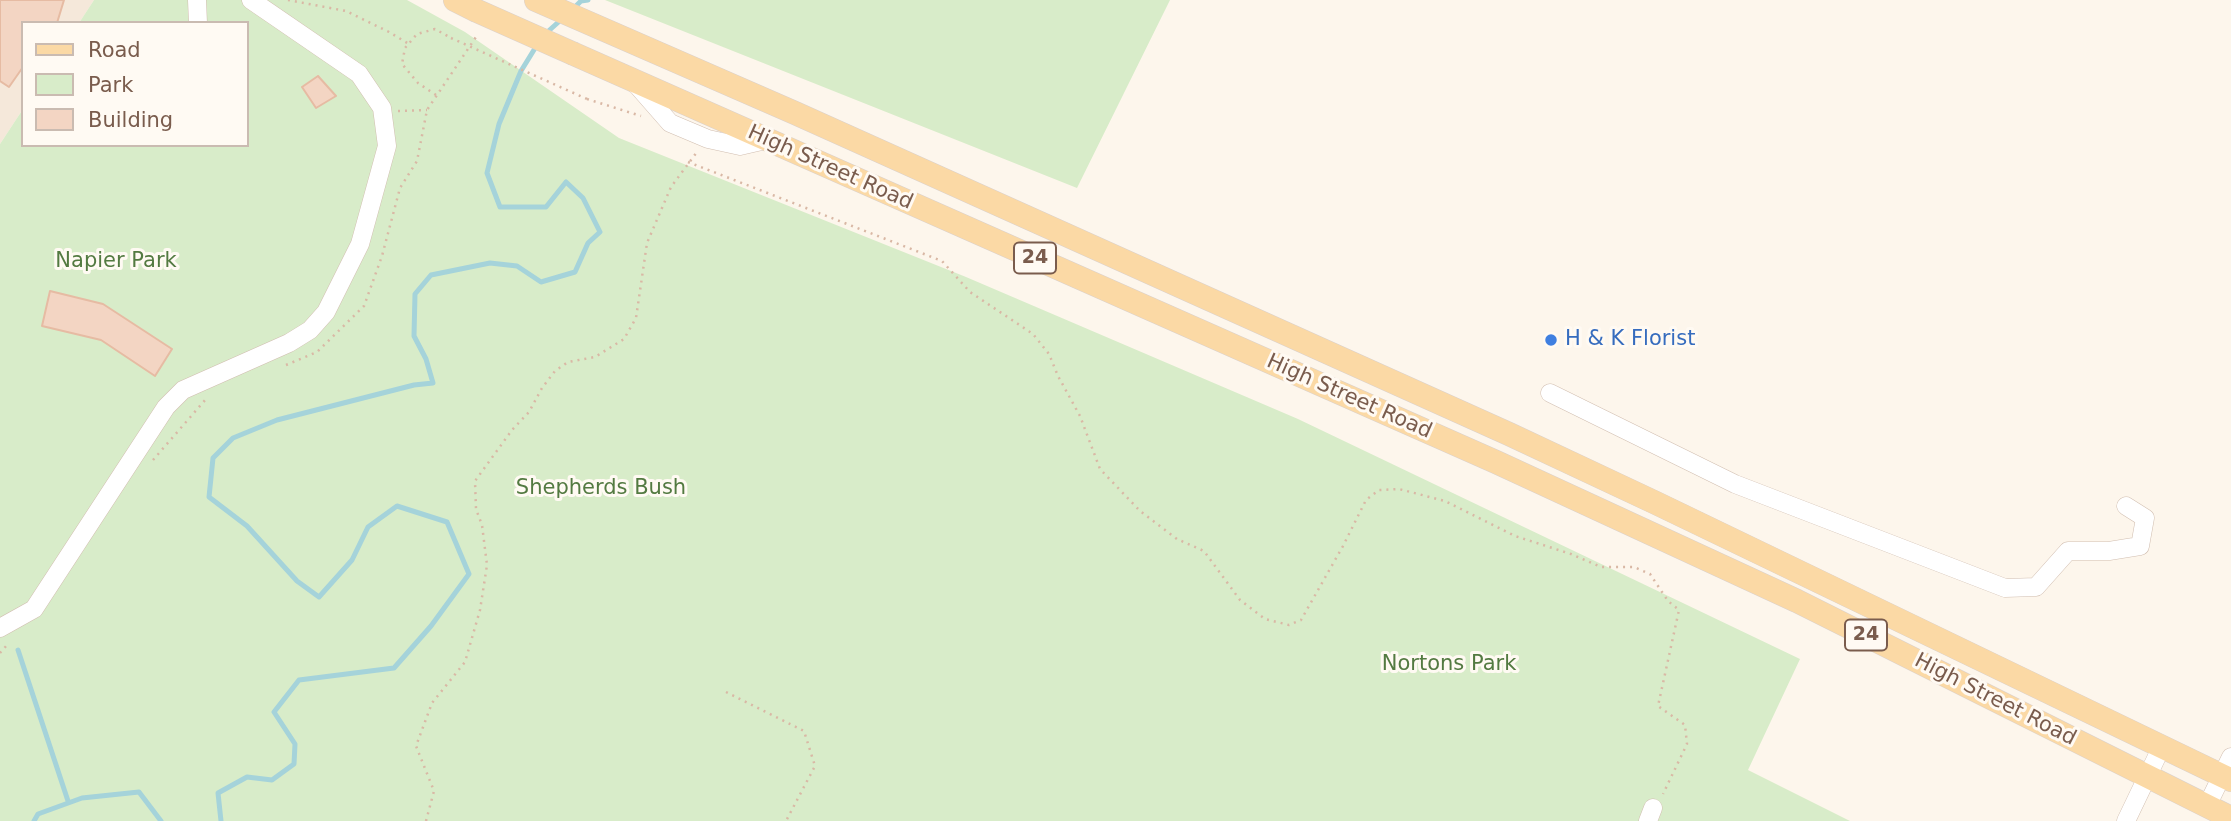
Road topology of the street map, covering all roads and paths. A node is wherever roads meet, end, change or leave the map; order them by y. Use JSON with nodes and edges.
{"nodes":[{"id":1,"x":197,"y":0,"type":"edge"},
{"id":2,"x":251,"y":0,"type":"edge"},
{"id":3,"x":288,"y":0,"type":"edge"},
{"id":4,"x":536,"y":0,"type":"edge"},
{"id":5,"x":465,"y":5,"type":"edge"},
{"id":6,"x":198,"y":21,"type":"edge"},
{"id":7,"x":409,"y":44,"type":"junction"},
{"id":8,"x":632,"y":80,"type":"junction"},
{"id":9,"x":436,"y":95,"type":"dead end"},
{"id":10,"x":427,"y":110,"type":"dead end"},
{"id":11,"x":382,"y":111,"type":"junction"},
{"id":12,"x":670,"y":123,"type":"junction"},
{"id":13,"x":708,"y":139,"type":"junction"},
{"id":14,"x":766,"y":140,"type":"junction"},
{"id":15,"x":688,"y":162,"type":"junction"},
{"id":16,"x":1550,"y":393,"type":"dead end"},
{"id":17,"x":1509,"y":434,"type":"junction"},
{"id":18,"x":1496,"y":462,"type":"junction"},
{"id":19,"x":2126,"y":506,"type":"dead end"},
{"id":20,"x":0,"y":628,"type":"edge"},
{"id":21,"x":726,"y":692,"type":"dead end"},
{"id":22,"x":2162,"y":746,"type":"junction"},
{"id":23,"x":2228,"y":771,"type":"edge"},
{"id":24,"x":2147,"y":775,"type":"junction"},
{"id":25,"x":2207,"y":806,"type":"junction"},
{"id":26,"x":1651,"y":814,"type":"edge"},
{"id":27,"x":2231,"y":818,"type":"edge"},
{"id":28,"x":426,"y":821,"type":"edge"},
{"id":29,"x":786,"y":821,"type":"edge"},
{"id":30,"x":2126,"y":821,"type":"edge"}],
"edges":[{"from":1,"to":6,"type":"street"},
{"from":2,"to":11,"type":"street"},
{"from":3,"to":7,"type":"path"},
{"from":4,"to":17,"type":"main road","name":"High Street Road","number":"24"},
{"from":5,"to":8,"type":"main road","name":"High Street Road","number":"24","bridge":true},
{"from":7,"to":9,"type":"path"},
{"from":7,"to":12,"type":"path","bridge":true},
{"from":8,"to":12,"type":"street"},
{"from":8,"to":14,"type":"main road","name":"High Street Road","number":"24"},
{"from":10,"to":11,"type":"path"},
{"from":11,"to":20,"type":"street"},
{"from":12,"to":13,"type":"street"},
{"from":13,"to":14,"type":"street"},
{"from":13,"to":15,"type":"path"},
{"from":14,"to":18,"type":"main road","name":"High Street Road","number":"24"},
{"from":15,"to":26,"type":"path"},
{"from":15,"to":28,"type":"path"},
{"from":16,"to":19,"type":"street"},
{"from":17,"to":18,"type":"main road"},
{"from":17,"to":22,"type":"main road","name":"High Street Road","number":"24"},
{"from":18,"to":24,"type":"main road","name":"High Street Road","number":"24"},
{"from":21,"to":29,"type":"path"},
{"from":22,"to":23,"type":"main road","name":"High Street Road","number":"24"},
{"from":22,"to":24,"type":"street"},
{"from":23,"to":25,"type":"street"},
{"from":24,"to":25,"type":"main road","name":"High Street Road","number":"24"},
{"from":24,"to":30,"type":"street"},
{"from":25,"to":27,"type":"main road","name":"High Street Road","number":"24"}]}
